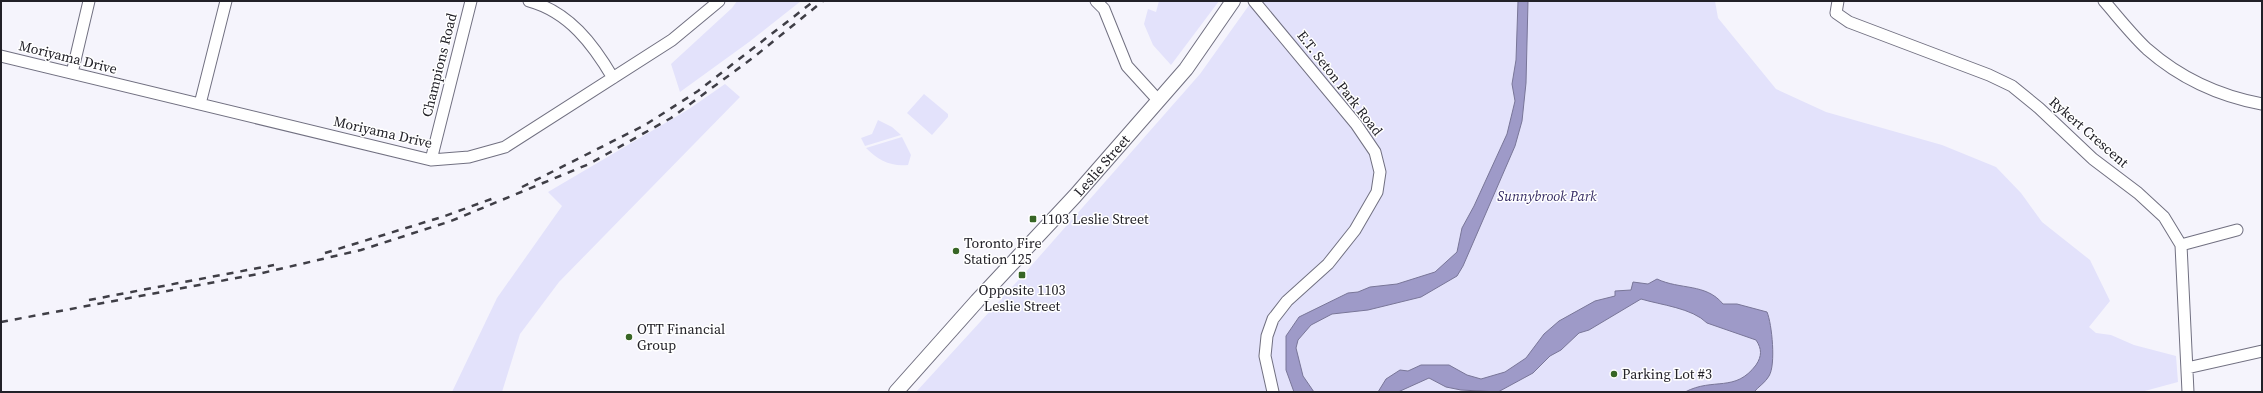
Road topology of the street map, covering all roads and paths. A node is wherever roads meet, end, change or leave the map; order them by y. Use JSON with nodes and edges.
{"nodes":[{"id":1,"x":89,"y":1,"type":"edge"},
{"id":2,"x":226,"y":1,"type":"edge"},
{"id":3,"x":471,"y":1,"type":"edge"},
{"id":4,"x":529,"y":1,"type":"edge"},
{"id":5,"x":719,"y":1,"type":"edge"},
{"id":6,"x":1096,"y":1,"type":"edge"},
{"id":7,"x":1233,"y":1,"type":"edge"},
{"id":8,"x":1254,"y":1,"type":"edge"},
{"id":9,"x":1838,"y":1,"type":"edge"},
{"id":10,"x":2104,"y":1,"type":"edge"},
{"id":11,"x":1,"y":56,"type":"edge"},
{"id":12,"x":72,"y":73,"type":"junction"},
{"id":13,"x":613,"y":78,"type":"junction"},
{"id":14,"x":1158,"y":100,"type":"junction"},
{"id":15,"x":200,"y":104,"type":"junction"},
{"id":16,"x":2262,"y":104,"type":"edge"},
{"id":17,"x":431,"y":160,"type":"junction"},
{"id":18,"x":2237,"y":230,"type":"dead end"},
{"id":19,"x":2181,"y":245,"type":"junction"},
{"id":20,"x":2262,"y":351,"type":"edge"},
{"id":21,"x":2187,"y":368,"type":"junction"},
{"id":22,"x":896,"y":392,"type":"edge"},
{"id":23,"x":1273,"y":392,"type":"edge"},
{"id":24,"x":2188,"y":392,"type":"edge"}],
"edges":[{"from":1,"to":12,"type":"street"},
{"from":2,"to":15,"type":"street"},
{"from":3,"to":17,"type":"street","name":"Champions Road"},
{"from":4,"to":13,"type":"street"},
{"from":5,"to":13,"type":"street","name":"Moriyama Drive"},
{"from":6,"to":14,"type":"street"},
{"from":7,"to":14,"type":"main road","name":"Leslie Street"},
{"from":8,"to":23,"type":"street","name":"E.T. Seton Park Road"},
{"from":9,"to":19,"type":"street","name":"Rykert Crescent"},
{"from":10,"to":16,"type":"street"},
{"from":11,"to":12,"type":"street","name":"Moriyama Drive"},
{"from":12,"to":15,"type":"street","name":"Moriyama Drive"},
{"from":13,"to":17,"type":"street","name":"Moriyama Drive"},
{"from":14,"to":22,"type":"main road","name":"Leslie Street"},
{"from":15,"to":17,"type":"street","name":"Moriyama Drive"},
{"from":18,"to":19,"type":"street"},
{"from":19,"to":21,"type":"street","name":"Rykert Crescent"},
{"from":20,"to":21,"type":"street"},
{"from":21,"to":24,"type":"street","name":"Rykert Crescent"}]}
